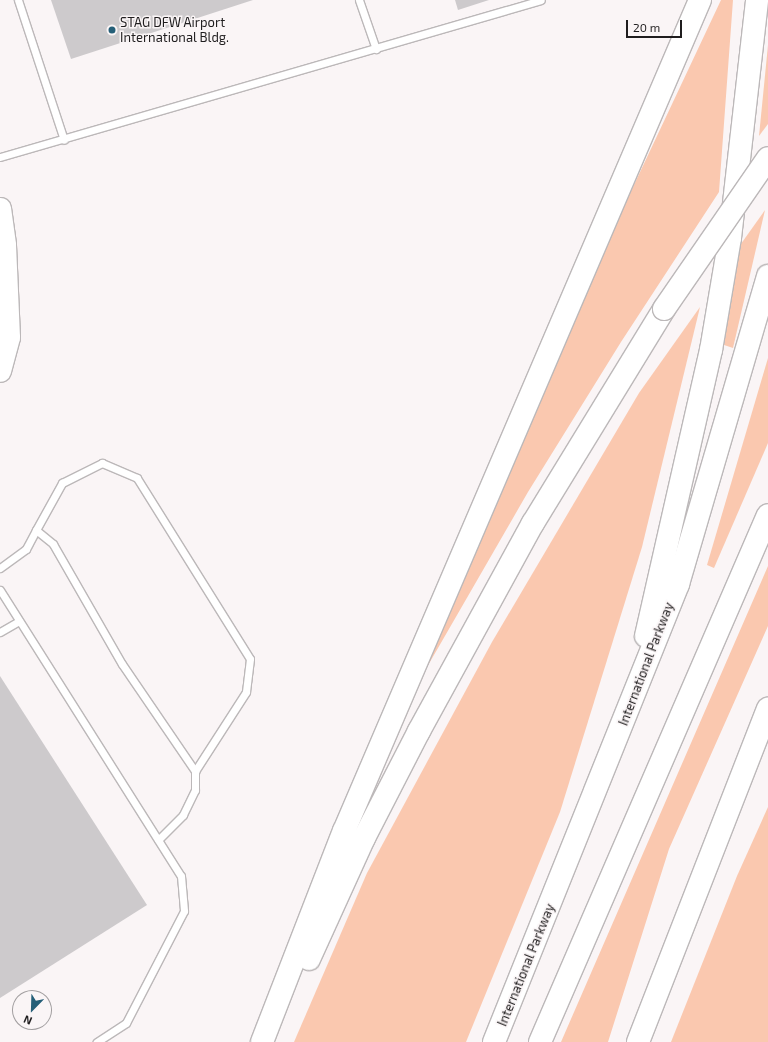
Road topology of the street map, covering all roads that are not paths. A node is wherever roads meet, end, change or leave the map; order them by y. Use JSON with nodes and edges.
{"nodes":[{"id":1,"x":18,"y":0,"type":"edge"},
{"id":2,"x":359,"y":0,"type":"edge"},
{"id":3,"x":541,"y":0,"type":"edge"},
{"id":4,"x":700,"y":0,"type":"edge"},
{"id":5,"x":757,"y":0,"type":"edge"},
{"id":6,"x":376,"y":49,"type":"junction"},
{"id":7,"x":64,"y":140,"type":"junction"},
{"id":8,"x":0,"y":157,"type":"edge"},
{"id":9,"x":768,"y":158,"type":"edge"},
{"id":10,"x":0,"y":208,"type":"edge"},
{"id":11,"x":768,"y":276,"type":"edge"},
{"id":12,"x":0,"y":370,"type":"edge"},
{"id":13,"x":768,"y":515,"type":"edge"},
{"id":14,"x":36,"y":530,"type":"junction"},
{"id":15,"x":0,"y":568,"type":"edge"},
{"id":16,"x":0,"y":590,"type":"edge"},
{"id":17,"x":19,"y":621,"type":"junction"},
{"id":18,"x":0,"y":632,"type":"edge"},
{"id":19,"x":634,"y":693,"type":"junction"},
{"id":20,"x":768,"y":708,"type":"edge"},
{"id":21,"x":194,"y":771,"type":"junction"},
{"id":22,"x":158,"y":840,"type":"junction"},
{"id":23,"x":97,"y":1042,"type":"edge"},
{"id":24,"x":262,"y":1042,"type":"edge"},
{"id":25,"x":272,"y":1042,"type":"edge"},
{"id":26,"x":494,"y":1042,"type":"edge"},
{"id":27,"x":540,"y":1042,"type":"edge"},
{"id":28,"x":638,"y":1042,"type":"edge"}],
"edges":[{"from":1,"to":7,"type":"lane"},
{"from":2,"to":6,"type":"lane"},
{"from":3,"to":6,"type":"lane"},
{"from":4,"to":24,"type":"highway"},
{"from":5,"to":19,"type":"highway"},
{"from":6,"to":7,"type":"lane"},
{"from":7,"to":8,"type":"lane"},
{"from":9,"to":25,"type":"highway","bridge":true},
{"from":10,"to":12,"type":"street"},
{"from":11,"to":19,"type":"highway","name":"International Parkway"},
{"from":13,"to":27,"type":"highway"},
{"from":14,"to":15,"type":"lane"},
{"from":14,"to":21,"type":"lane"},
{"from":14,"to":21,"type":"lane"},
{"from":16,"to":17,"type":"lane"},
{"from":17,"to":18,"type":"lane"},
{"from":17,"to":22,"type":"lane"},
{"from":19,"to":26,"type":"highway","name":"International Parkway"},
{"from":20,"to":28,"type":"highway"},
{"from":21,"to":22,"type":"lane"},
{"from":22,"to":23,"type":"lane"}]}
